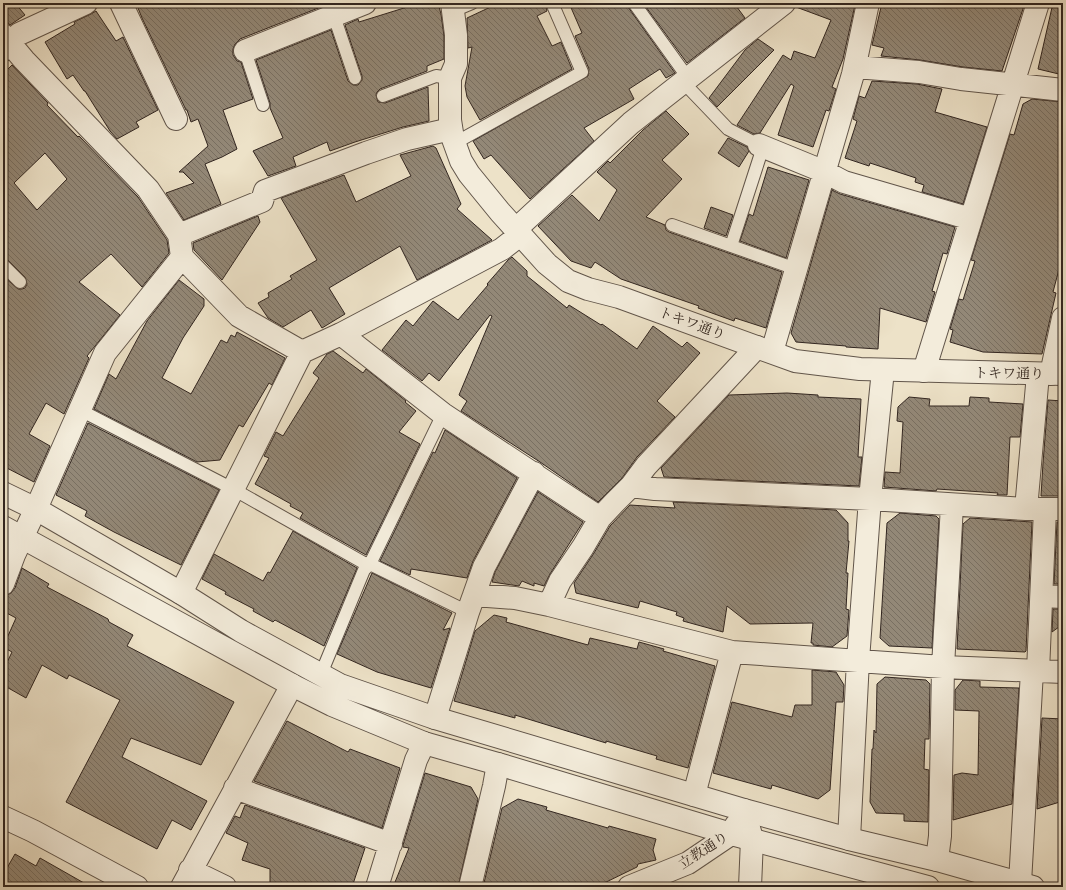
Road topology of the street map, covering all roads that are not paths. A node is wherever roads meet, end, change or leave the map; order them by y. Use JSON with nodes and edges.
{"nodes":[{"id":1,"x":86,"y":3,"type":"edge"},
{"id":2,"x":121,"y":3,"type":"edge"},
{"id":3,"x":365,"y":3,"type":"edge"},
{"id":4,"x":552,"y":3,"type":"edge"},
{"id":5,"x":634,"y":3,"type":"edge"},
{"id":6,"x":784,"y":3,"type":"edge"},
{"id":7,"x":868,"y":3,"type":"edge"},
{"id":8,"x":1038,"y":3,"type":"edge"},
{"id":9,"x":459,"y":6,"type":"edge"},
{"id":10,"x":334,"y":16,"type":"junction"},
{"id":11,"x":5,"y":43,"type":"edge"},
{"id":12,"x":245,"y":51,"type":"joint"},
{"id":13,"x":855,"y":67,"type":"junction"},
{"id":14,"x":355,"y":78,"type":"dead end"},
{"id":15,"x":450,"y":78,"type":"junction"},
{"id":16,"x":686,"y":80,"type":"junction"},
{"id":17,"x":1013,"y":84,"type":"junction"},
{"id":18,"x":1063,"y":90,"type":"edge"},
{"id":19,"x":383,"y":96,"type":"dead end"},
{"id":20,"x":263,"y":105,"type":"dead end"},
{"id":21,"x":176,"y":119,"type":"dead end"},
{"id":22,"x":453,"y":136,"type":"junction"},
{"id":23,"x":761,"y":146,"type":"junction"},
{"id":24,"x":825,"y":172,"type":"junction"},
{"id":25,"x":972,"y":219,"type":"junction"},
{"id":26,"x":672,"y":225,"type":"dead end"},
{"id":27,"x":518,"y":232,"type":"junction"},
{"id":28,"x":179,"y":235,"type":"junction"},
{"id":29,"x":731,"y":246,"type":"junction"},
{"id":30,"x":182,"y":257,"type":"junction"},
{"id":31,"x":3,"y":265,"type":"edge"},
{"id":32,"x":796,"y":269,"type":"junction"},
{"id":33,"x":20,"y":282,"type":"dead end"},
{"id":34,"x":1063,"y":318,"type":"edge"},
{"id":35,"x":341,"y":334,"type":"junction"},
{"id":36,"x":765,"y":349,"type":"junction"},
{"id":37,"x":302,"y":352,"type":"junction"},
{"id":38,"x":883,"y":370,"type":"junction"},
{"id":39,"x":924,"y":371,"type":"junction"},
{"id":40,"x":1051,"y":374,"type":"edge"},
{"id":41,"x":80,"y":410,"type":"junction"},
{"id":42,"x":444,"y":414,"type":"junction"},
{"id":43,"x":534,"y":473,"type":"junction"},
{"id":44,"x":631,"y":486,"type":"junction"},
{"id":45,"x":233,"y":489,"type":"junction"},
{"id":46,"x":3,"y":493,"type":"edge"},
{"id":47,"x":870,"y":499,"type":"junction"},
{"id":48,"x":952,"y":505,"type":"junction"},
{"id":49,"x":36,"y":509,"type":"junction"},
{"id":50,"x":1045,"y":509,"type":"edge"},
{"id":51,"x":600,"y":518,"type":"junction"},
{"id":52,"x":3,"y":527,"type":"edge"},
{"id":53,"x":23,"y":538,"type":"junction"},
{"id":54,"x":370,"y":564,"type":"junction"},
{"id":55,"x":3,"y":584,"type":"edge"},
{"id":56,"x":181,"y":593,"type":"junction"},
{"id":57,"x":1042,"y":596,"type":"junction"},
{"id":58,"x":1063,"y":597,"type":"edge"},
{"id":59,"x":471,"y":603,"type":"junction"},
{"id":60,"x":549,"y":604,"type":"junction"},
{"id":61,"x":732,"y":652,"type":"junction"},
{"id":62,"x":858,"y":660,"type":"junction"},
{"id":63,"x":943,"y":667,"type":"junction"},
{"id":64,"x":1035,"y":671,"type":"junction"},
{"id":65,"x":1063,"y":672,"type":"edge"},
{"id":66,"x":321,"y":674,"type":"junction"},
{"id":67,"x":292,"y":685,"type":"junction"},
{"id":68,"x":435,"y":718,"type":"junction"},
{"id":69,"x":424,"y":743,"type":"junction"},
{"id":70,"x":498,"y":764,"type":"junction"},
{"id":71,"x":235,"y":788,"type":"junction"},
{"id":72,"x":694,"y":795,"type":"junction"},
{"id":73,"x":744,"y":810,"type":"junction"},
{"id":74,"x":3,"y":817,"type":"edge"},
{"id":75,"x":741,"y":837,"type":"junction"},
{"id":76,"x":849,"y":839,"type":"junction"},
{"id":77,"x":391,"y":844,"type":"junction"},
{"id":78,"x":937,"y":860,"type":"junction"},
{"id":79,"x":186,"y":878,"type":"edge"},
{"id":80,"x":1026,"y":885,"type":"edge"},
{"id":81,"x":137,"y":887,"type":"edge"},
{"id":82,"x":225,"y":887,"type":"edge"},
{"id":83,"x":377,"y":887,"type":"edge"},
{"id":84,"x":470,"y":887,"type":"edge"},
{"id":85,"x":629,"y":887,"type":"edge"},
{"id":86,"x":750,"y":887,"type":"edge"},
{"id":87,"x":928,"y":887,"type":"edge"}],
"edges":[{"from":1,"to":11,"type":"street"},
{"from":2,"to":21,"type":"street"},
{"from":3,"to":10,"type":"street"},
{"from":4,"to":22,"type":"lane"},
{"from":5,"to":16,"type":"lane"},
{"from":6,"to":16,"type":"street"},
{"from":7,"to":13,"type":"street"},
{"from":8,"to":17,"type":"street"},
{"from":9,"to":15,"type":"street","name":"トキワ通り"},
{"from":10,"to":12,"type":"street"},
{"from":10,"to":14,"type":"lane"},
{"from":11,"to":28,"type":"street"},
{"from":12,"to":20,"type":"lane"},
{"from":13,"to":17,"type":"street"},
{"from":13,"to":24,"type":"street"},
{"from":15,"to":19,"type":"lane"},
{"from":15,"to":22,"type":"street","name":"トキワ通り"},
{"from":16,"to":23,"type":"lane"},
{"from":16,"to":27,"type":"street"},
{"from":17,"to":18,"type":"street"},
{"from":17,"to":25,"type":"street"},
{"from":22,"to":27,"type":"street","name":"トキワ通り"},
{"from":22,"to":28,"type":"street"},
{"from":23,"to":24,"type":"street"},
{"from":23,"to":29,"type":"lane"},
{"from":24,"to":25,"type":"street"},
{"from":24,"to":32,"type":"street"},
{"from":25,"to":39,"type":"street"},
{"from":26,"to":29,"type":"lane"},
{"from":27,"to":35,"type":"street"},
{"from":27,"to":36,"type":"street","name":"トキワ通り"},
{"from":28,"to":30,"type":"street"},
{"from":29,"to":32,"type":"lane"},
{"from":30,"to":37,"type":"street"},
{"from":30,"to":41,"type":"street"},
{"from":31,"to":33,"type":"lane"},
{"from":32,"to":36,"type":"street"},
{"from":34,"to":40,"type":"street"},
{"from":35,"to":37,"type":"street"},
{"from":35,"to":42,"type":"street"},
{"from":36,"to":38,"type":"street","name":"トキワ通り"},
{"from":36,"to":44,"type":"street"},
{"from":37,"to":45,"type":"street"},
{"from":38,"to":39,"type":"street","name":"トキワ通り"},
{"from":38,"to":47,"type":"street"},
{"from":39,"to":40,"type":"street","name":"トキワ通り"},
{"from":40,"to":50,"type":"street"},
{"from":41,"to":45,"type":"lane"},
{"from":41,"to":49,"type":"street"},
{"from":42,"to":43,"type":"street"},
{"from":42,"to":54,"type":"lane"},
{"from":43,"to":51,"type":"street"},
{"from":43,"to":59,"type":"street"},
{"from":44,"to":47,"type":"street"},
{"from":44,"to":51,"type":"street"},
{"from":45,"to":54,"type":"lane"},
{"from":45,"to":56,"type":"street"},
{"from":46,"to":49,"type":"street"},
{"from":47,"to":48,"type":"street"},
{"from":47,"to":62,"type":"street"},
{"from":48,"to":50,"type":"street"},
{"from":48,"to":63,"type":"street"},
{"from":49,"to":53,"type":"street"},
{"from":49,"to":56,"type":"street"},
{"from":50,"to":57,"type":"street"},
{"from":51,"to":60,"type":"street"},
{"from":52,"to":53,"type":"street"},
{"from":53,"to":55,"type":"street"},
{"from":53,"to":67,"type":"street"},
{"from":54,"to":59,"type":"lane"},
{"from":54,"to":66,"type":"lane"},
{"from":56,"to":66,"type":"street"},
{"from":57,"to":58,"type":"street"},
{"from":57,"to":64,"type":"street"},
{"from":59,"to":60,"type":"street"},
{"from":59,"to":68,"type":"street"},
{"from":60,"to":61,"type":"street"},
{"from":61,"to":62,"type":"street"},
{"from":61,"to":72,"type":"street"},
{"from":62,"to":63,"type":"street"},
{"from":62,"to":76,"type":"street"},
{"from":63,"to":64,"type":"street"},
{"from":63,"to":78,"type":"street"},
{"from":64,"to":65,"type":"street"},
{"from":64,"to":80,"type":"street"},
{"from":66,"to":68,"type":"street"},
{"from":67,"to":69,"type":"street"},
{"from":67,"to":71,"type":"street"},
{"from":68,"to":72,"type":"street"},
{"from":69,"to":70,"type":"street"},
{"from":69,"to":77,"type":"street"},
{"from":70,"to":75,"type":"street"},
{"from":70,"to":84,"type":"street"},
{"from":71,"to":77,"type":"street"},
{"from":71,"to":79,"type":"street"},
{"from":72,"to":73,"type":"street"},
{"from":73,"to":75,"type":"street","name":"立教通り"},
{"from":73,"to":76,"type":"street"},
{"from":74,"to":81,"type":"street"},
{"from":75,"to":85,"type":"street","name":"立教通り"},
{"from":75,"to":86,"type":"street"},
{"from":75,"to":87,"type":"street"},
{"from":76,"to":78,"type":"street"},
{"from":77,"to":83,"type":"street"},
{"from":78,"to":80,"type":"street"},
{"from":79,"to":82,"type":"street"}]}
